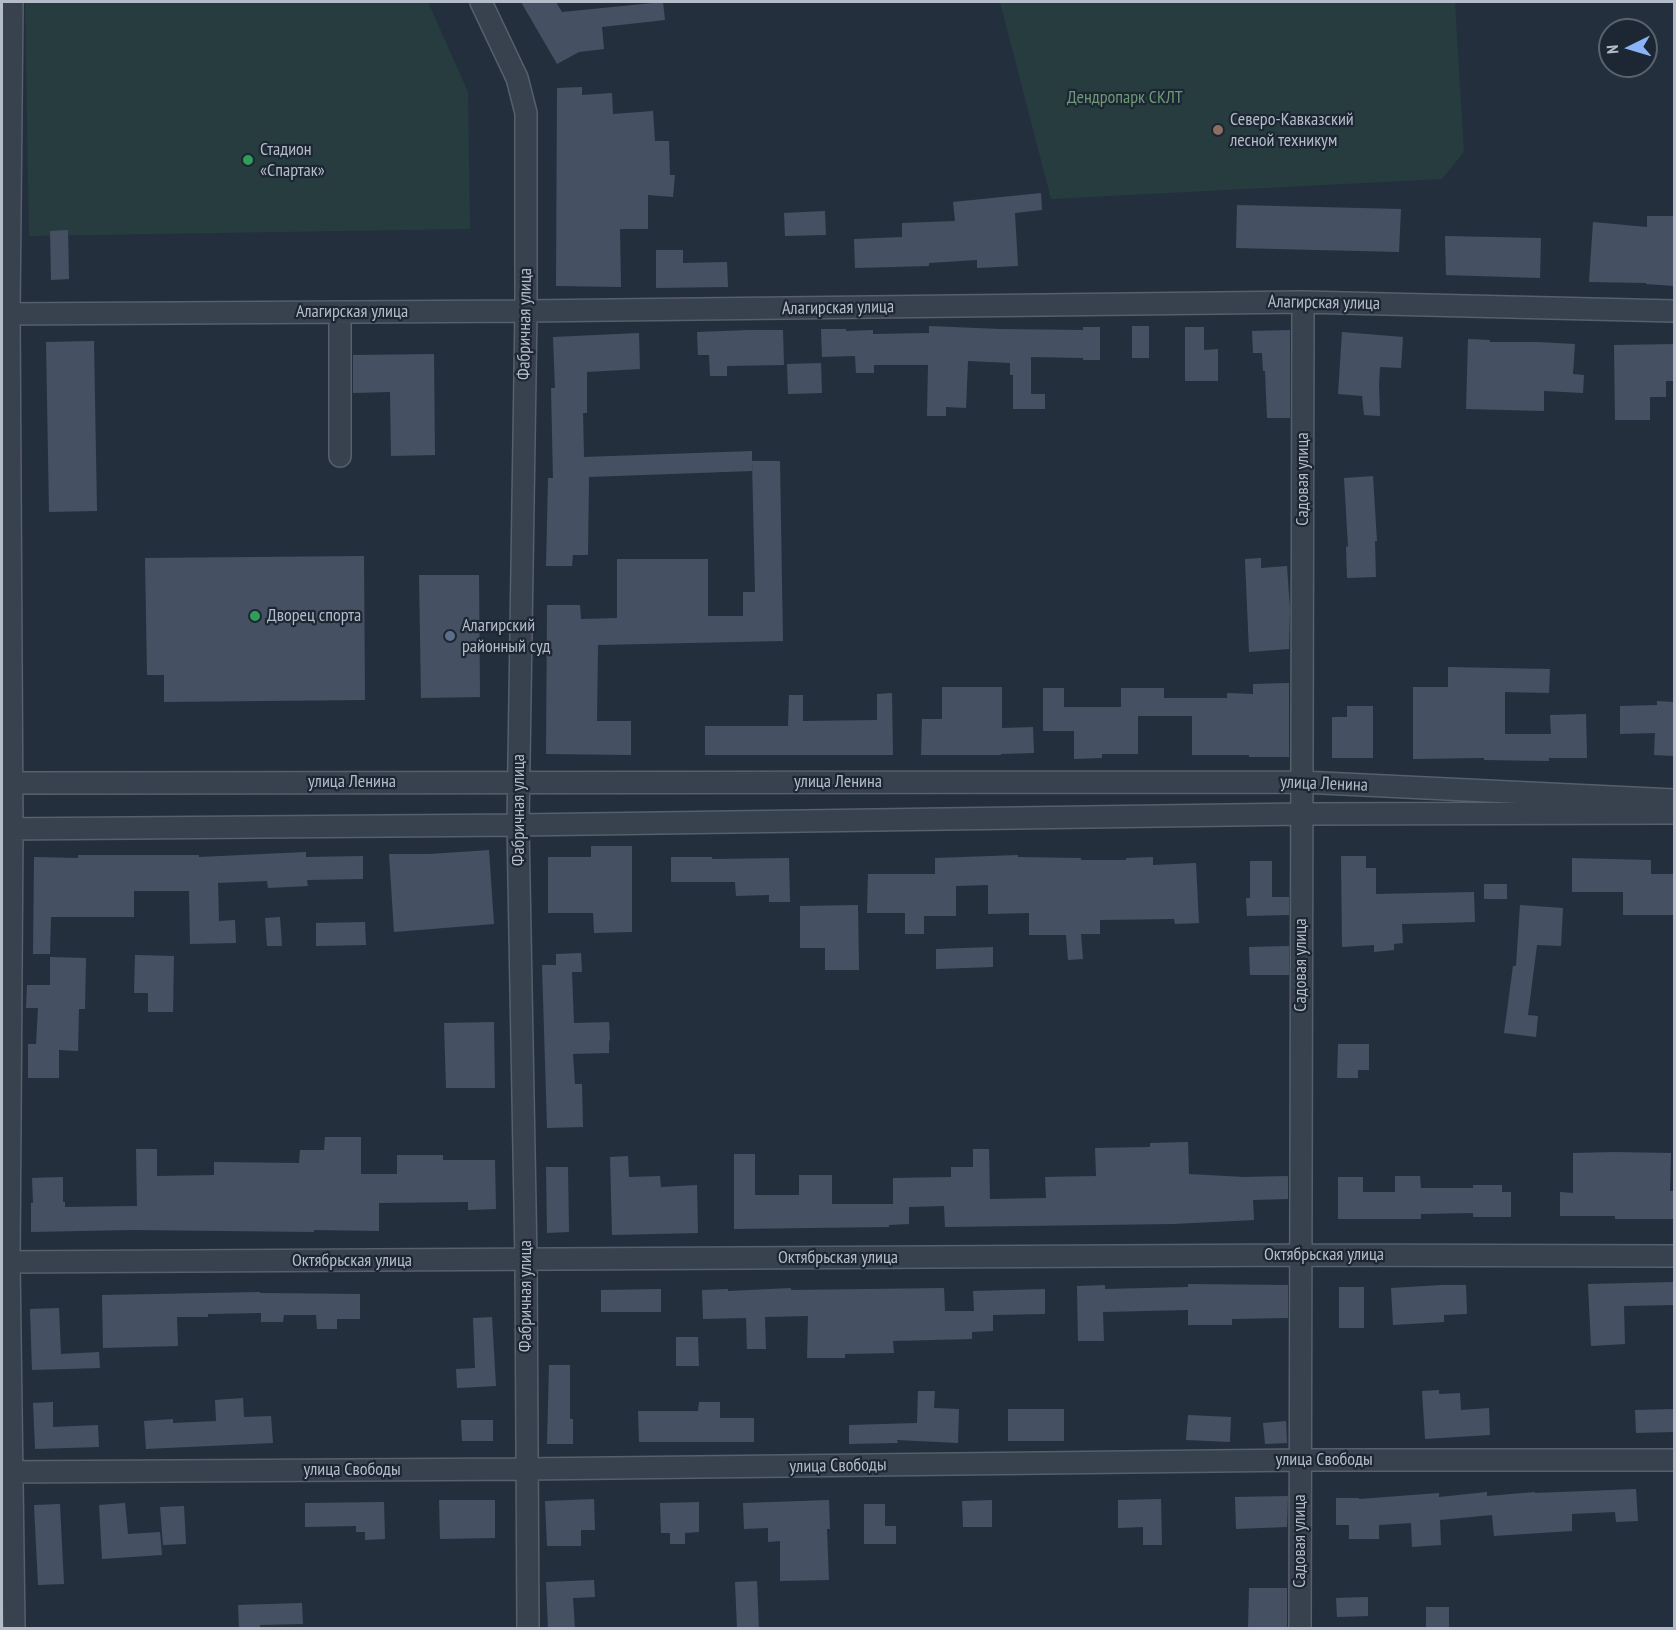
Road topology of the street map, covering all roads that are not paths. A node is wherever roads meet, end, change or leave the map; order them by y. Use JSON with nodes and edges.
{"nodes":[{"id":1,"x":12,"y":2,"type":"edge"},
{"id":2,"x":481,"y":2,"type":"edge"},
{"id":3,"x":7,"y":75,"type":"edge"},
{"id":4,"x":1303,"y":302,"type":"junction"},
{"id":5,"x":526,"y":311,"type":"junction"},
{"id":6,"x":1674,"y":311,"type":"edge"},
{"id":7,"x":340,"y":312,"type":"junction"},
{"id":8,"x":5,"y":314,"type":"edge"},
{"id":9,"x":340,"y":456,"type":"dead end"},
{"id":10,"x":5,"y":538,"type":"edge"},
{"id":11,"x":518,"y":782,"type":"junction"},
{"id":12,"x":1302,"y":782,"type":"junction"},
{"id":13,"x":6,"y":783,"type":"edge"},
{"id":14,"x":1674,"y":800,"type":"edge"},
{"id":15,"x":1674,"y":813,"type":"edge"},
{"id":16,"x":1302,"y":814,"type":"junction"},
{"id":17,"x":518,"y":825,"type":"junction"},
{"id":18,"x":7,"y":829,"type":"edge"},
{"id":19,"x":6,"y":1026,"type":"edge"},
{"id":20,"x":1301,"y":1255,"type":"junction"},
{"id":21,"x":1674,"y":1256,"type":"edge"},
{"id":22,"x":526,"y":1260,"type":"junction"},
{"id":23,"x":5,"y":1262,"type":"edge"},
{"id":24,"x":1300,"y":1460,"type":"junction"},
{"id":25,"x":1674,"y":1460,"type":"edge"},
{"id":26,"x":527,"y":1469,"type":"junction"},
{"id":27,"x":6,"y":1472,"type":"edge"},
{"id":28,"x":14,"y":1629,"type":"edge"},
{"id":29,"x":528,"y":1629,"type":"edge"},
{"id":30,"x":1300,"y":1629,"type":"edge"}],
"edges":[{"from":1,"to":3,"type":"street"},
{"from":2,"to":5,"type":"street","name":"Фабричная улица"},
{"from":3,"to":8,"type":"street"},
{"from":4,"to":5,"type":"street","name":"Алагирская улица"},
{"from":4,"to":6,"type":"street","name":"Алагирская улица"},
{"from":4,"to":12,"type":"street","name":"Садовая улица"},
{"from":5,"to":7,"type":"street","name":"Алагирская улица"},
{"from":5,"to":11,"type":"street","name":"Фабричная улица"},
{"from":7,"to":8,"type":"street","name":"Алагирская улица"},
{"from":7,"to":9,"type":"street"},
{"from":8,"to":10,"type":"street"},
{"from":10,"to":13,"type":"street"},
{"from":11,"to":12,"type":"street","name":"улица Ленина"},
{"from":11,"to":13,"type":"street","name":"улица Ленина"},
{"from":11,"to":17,"type":"street","name":"Фабричная улица"},
{"from":12,"to":14,"type":"street","name":"улица Ленина"},
{"from":12,"to":16,"type":"street","name":"Садовая улица"},
{"from":13,"to":18,"type":"street"},
{"from":15,"to":16,"type":"street","name":"улица Ленина"},
{"from":16,"to":17,"type":"street","name":"улица Ленина"},
{"from":16,"to":20,"type":"street","name":"Садовая улица"},
{"from":17,"to":18,"type":"street","name":"улица Ленина"},
{"from":17,"to":22,"type":"street","name":"Фабричная улица"},
{"from":18,"to":19,"type":"street"},
{"from":19,"to":23,"type":"street"},
{"from":20,"to":21,"type":"street","name":"Октябрьская улица"},
{"from":20,"to":22,"type":"street","name":"Октябрьская улица"},
{"from":20,"to":24,"type":"street","name":"Садовая улица"},
{"from":22,"to":23,"type":"street","name":"Октябрьская улица"},
{"from":22,"to":26,"type":"street","name":"Фабричная улица"},
{"from":23,"to":27,"type":"street"},
{"from":24,"to":25,"type":"street","name":"улица Свободы"},
{"from":24,"to":26,"type":"street","name":"улица Свободы"},
{"from":24,"to":30,"type":"street","name":"Садовая улица"},
{"from":26,"to":27,"type":"street","name":"улица Свободы"},
{"from":26,"to":29,"type":"street","name":"Фабричная улица"},
{"from":27,"to":28,"type":"street"}]}
